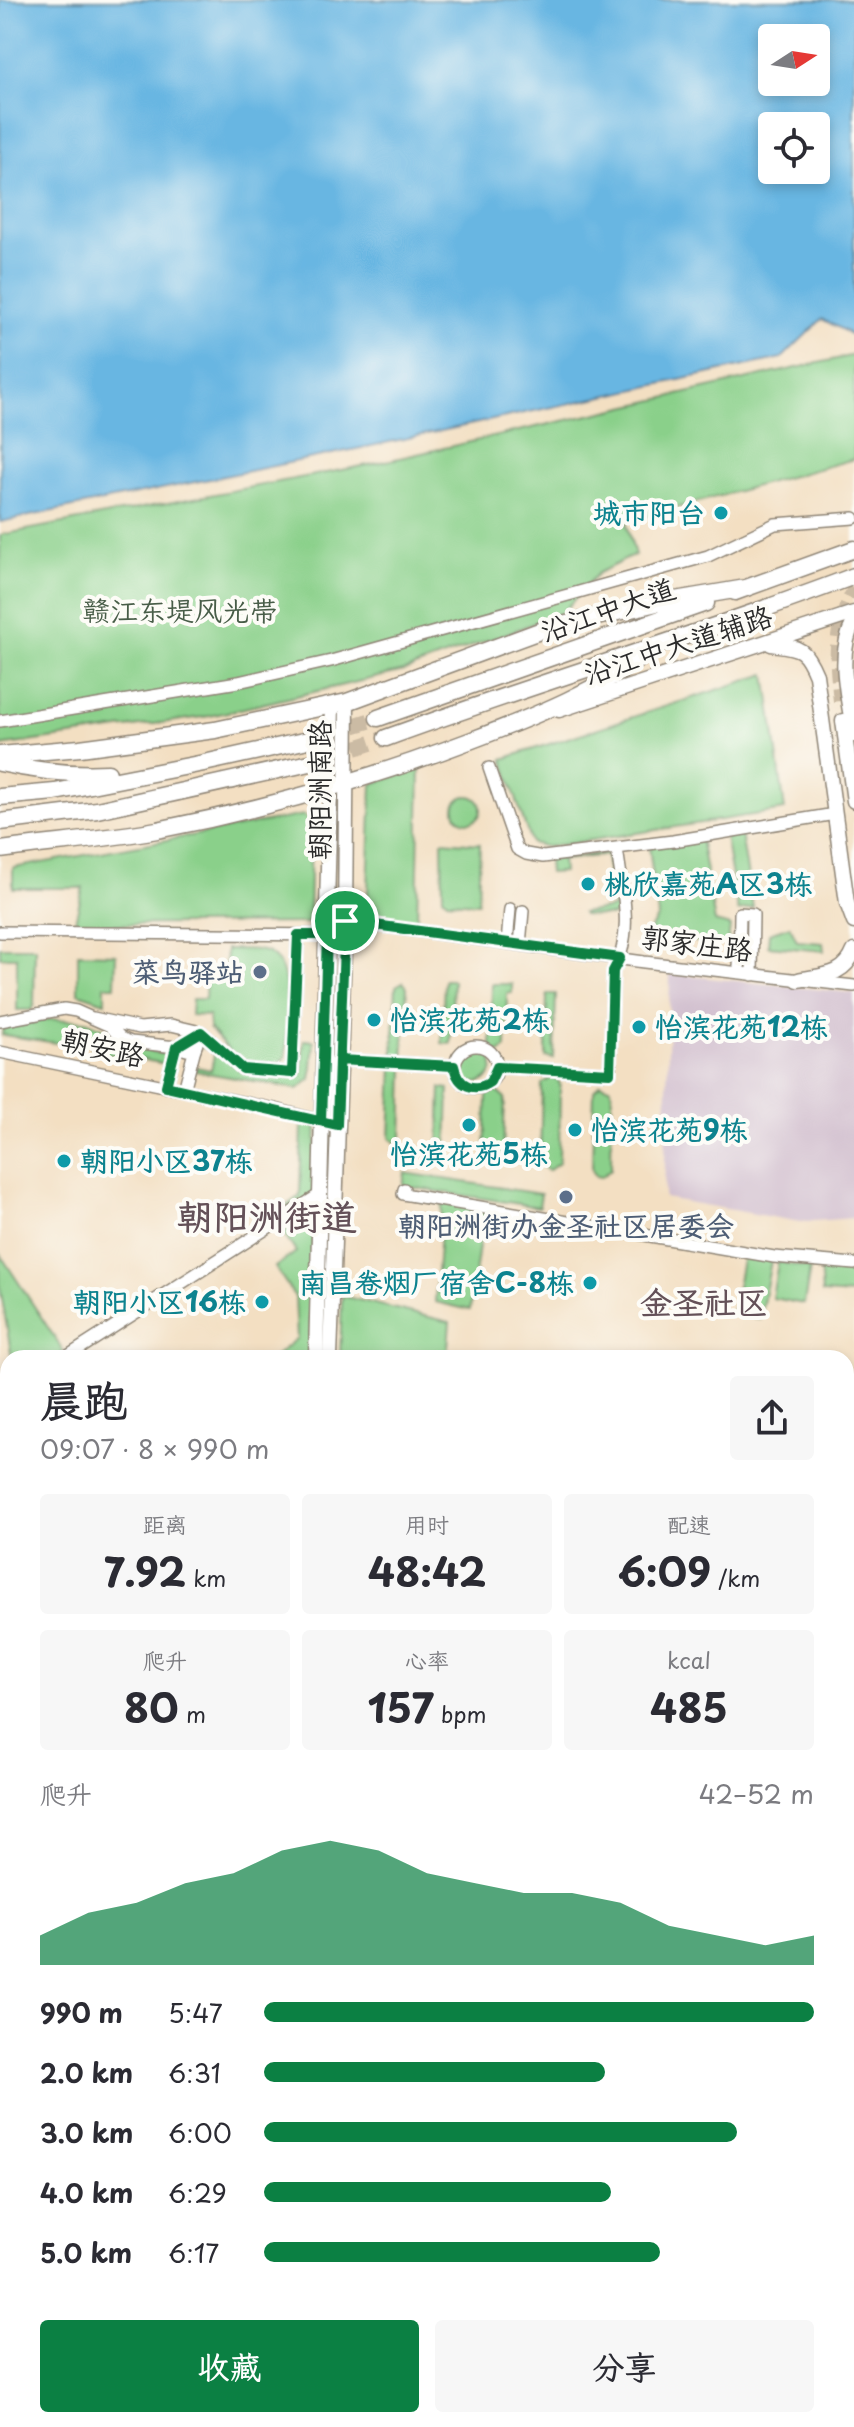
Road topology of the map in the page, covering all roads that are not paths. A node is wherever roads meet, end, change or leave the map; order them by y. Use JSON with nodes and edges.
{"nodes":[{"id":1,"x":854,"y":518,"type":"edge"},
{"id":2,"x":854,"y":549,"type":"edge"},
{"id":3,"x":854,"y":576,"type":"edge"},
{"id":4,"x":854,"y":584,"type":"edge"},
{"id":5,"x":746,"y":588,"type":"junction"},
{"id":6,"x":779,"y":605,"type":"junction"},
{"id":7,"x":854,"y":613,"type":"edge"},
{"id":8,"x":854,"y":622,"type":"edge"},
{"id":9,"x":766,"y":644,"type":"junction"},
{"id":10,"x":656,"y":647,"type":"junction"},
{"id":11,"x":844,"y":700,"type":"junction"},
{"id":12,"x":339,"y":704,"type":"junction"},
{"id":13,"x":820,"y":709,"type":"junction"},
{"id":14,"x":378,"y":718,"type":"tunnel mouth"},
{"id":15,"x":0,"y":721,"type":"edge"},
{"id":16,"x":517,"y":723,"type":"junction"},
{"id":17,"x":854,"y":735,"type":"edge"},
{"id":18,"x":386,"y":738,"type":"tunnel mouth"},
{"id":19,"x":308,"y":740,"type":"tunnel mouth"},
{"id":20,"x":0,"y":755,"type":"edge"},
{"id":21,"x":0,"y":763,"type":"edge"},
{"id":22,"x":310,"y":763,"type":"tunnel mouth"},
{"id":23,"x":489,"y":768,"type":"dead end"},
{"id":24,"x":166,"y":771,"type":"junction"},
{"id":25,"x":348,"y":784,"type":"junction"},
{"id":26,"x":331,"y":789,"type":"junction"},
{"id":27,"x":0,"y":797,"type":"edge"},
{"id":28,"x":854,"y":801,"type":"edge"},
{"id":29,"x":835,"y":814,"type":"junction"},
{"id":30,"x":0,"y":822,"type":"edge"},
{"id":31,"x":0,"y":843,"type":"edge"},
{"id":32,"x":42,"y":845,"type":"junction"},
{"id":33,"x":617,"y":848,"type":"junction"},
{"id":34,"x":0,"y":850,"type":"edge"},
{"id":35,"x":510,"y":909,"type":"dead end"},
{"id":36,"x":523,"y":911,"type":"dead end"},
{"id":37,"x":345,"y":921,"type":"junction"},
{"id":38,"x":854,"y":922,"type":"edge"},
{"id":39,"x":0,"y":932,"type":"edge"},
{"id":40,"x":298,"y":935,"type":"junction"},
{"id":41,"x":327,"y":935,"type":"junction"},
{"id":42,"x":507,"y":943,"type":"junction"},
{"id":43,"x":520,"y":945,"type":"junction"},
{"id":44,"x":854,"y":951,"type":"edge"},
{"id":45,"x":620,"y":958,"type":"junction"},
{"id":46,"x":739,"y":973,"type":"junction"},
{"id":47,"x":752,"y":975,"type":"junction"},
{"id":48,"x":798,"y":980,"type":"junction"},
{"id":49,"x":854,"y":986,"type":"edge"},
{"id":50,"x":93,"y":1018,"type":"junction"},
{"id":51,"x":0,"y":1021,"type":"edge"},
{"id":52,"x":201,"y":1032,"type":"junction"},
{"id":53,"x":176,"y":1047,"type":"junction"},
{"id":54,"x":0,"y":1052,"type":"edge"},
{"id":55,"x":194,"y":1052,"type":"junction"},
{"id":56,"x":339,"y":1060,"type":"junction"},
{"id":57,"x":454,"y":1066,"type":"junction"},
{"id":58,"x":497,"y":1067,"type":"junction"},
{"id":59,"x":166,"y":1086,"type":"junction"},
{"id":60,"x":184,"y":1090,"type":"junction"},
{"id":61,"x":321,"y":1121,"type":"junction"},
{"id":62,"x":337,"y":1125,"type":"junction"},
{"id":63,"x":319,"y":1195,"type":"junction"},
{"id":64,"x":774,"y":1257,"type":"junction"},
{"id":65,"x":854,"y":1264,"type":"edge"},
{"id":66,"x":77,"y":1350,"type":"edge"},
{"id":67,"x":316,"y":1350,"type":"edge"},
{"id":68,"x":330,"y":1350,"type":"edge"}],
"edges":[{"from":1,"to":15,"type":"street"},
{"from":2,"to":5,"type":"highway","name":"沿江中大道"},
{"from":3,"to":6,"type":"highway","name":"沿江中大道"},
{"from":4,"to":6,"type":"highway"},
{"from":5,"to":12,"type":"highway"},
{"from":5,"to":14,"type":"highway","name":"沿江中大道"},
{"from":6,"to":10,"type":"highway","name":"沿江中大道"},
{"from":7,"to":9,"type":"main road","name":"沿江中大道辅路"},
{"from":8,"to":11,"type":"main road"},
{"from":9,"to":13,"type":"main road"},
{"from":9,"to":16,"type":"main road","name":"沿江中大道辅路"},
{"from":10,"to":16,"type":"highway"},
{"from":10,"to":18,"type":"highway","name":"沿江中大道"},
{"from":11,"to":13,"type":"main road"},
{"from":11,"to":17,"type":"main road"},
{"from":11,"to":28,"type":"main road"},
{"from":12,"to":20,"type":"highway"},
{"from":12,"to":25,"type":"main road","name":"朝阳洲南路"},
{"from":12,"to":26,"type":"main road","name":"朝阳洲南路"},
{"from":13,"to":29,"type":"main road"},
{"from":16,"to":25,"type":"highway"},
{"from":19,"to":24,"type":"highway"},
{"from":21,"to":24,"type":"highway"},
{"from":22,"to":30,"type":"highway"},
{"from":23,"to":33,"type":"street"},
{"from":24,"to":27,"type":"highway"},
{"from":25,"to":26,"type":"highway"},
{"from":25,"to":37,"type":"main road","name":"朝阳洲南路"},
{"from":26,"to":32,"type":"highway"},
{"from":26,"to":41,"type":"main road","name":"朝阳洲南路"},
{"from":29,"to":33,"type":"street"},
{"from":29,"to":38,"type":"main road"},
{"from":31,"to":32,"type":"highway"},
{"from":32,"to":34,"type":"highway"},
{"from":33,"to":45,"type":"street"},
{"from":35,"to":42,"type":"street"},
{"from":36,"to":43,"type":"street"},
{"from":37,"to":42,"type":"street","name":"郭家庄路"},
{"from":37,"to":56,"type":"main road","name":"朝阳洲南路"},
{"from":39,"to":40,"type":"street"},
{"from":40,"to":41,"type":"street"},
{"from":40,"to":52,"type":"street"},
{"from":41,"to":61,"type":"main road","name":"朝阳洲南路"},
{"from":42,"to":43,"type":"street","name":"郭家庄路"},
{"from":43,"to":45,"type":"street","name":"郭家庄路"},
{"from":44,"to":48,"type":"main road"},
{"from":45,"to":46,"type":"street","name":"郭家庄路"},
{"from":45,"to":58,"type":"street"},
{"from":46,"to":47,"type":"street","name":"郭家庄路"},
{"from":46,"to":47,"type":"street"},
{"from":47,"to":48,"type":"street","name":"郭家庄路"},
{"from":48,"to":49,"type":"street","name":"郭家庄路"},
{"from":50,"to":51,"type":"street"},
{"from":50,"to":52,"type":"street"},
{"from":50,"to":53,"type":"street"},
{"from":52,"to":53,"type":"street"},
{"from":52,"to":55,"type":"street"},
{"from":53,"to":55,"type":"street"},
{"from":53,"to":59,"type":"street"},
{"from":54,"to":59,"type":"street","name":"朝安路"},
{"from":55,"to":60,"type":"street"},
{"from":56,"to":57,"type":"street"},
{"from":56,"to":62,"type":"main road","name":"朝阳洲南路"},
{"from":57,"to":58,"type":"street"},
{"from":57,"to":58,"type":"street"},
{"from":59,"to":60,"type":"street","name":"朝安路"},
{"from":60,"to":61,"type":"street","name":"朝安路"},
{"from":61,"to":62,"type":"street","name":"朝安路"},
{"from":61,"to":63,"type":"main road","name":"朝阳洲南路"},
{"from":62,"to":68,"type":"main road","name":"朝阳洲南路"},
{"from":63,"to":66,"type":"street"},
{"from":63,"to":67,"type":"main road","name":"朝阳洲南路"},
{"from":64,"to":64,"type":"street"},
{"from":64,"to":65,"type":"street"}]}
